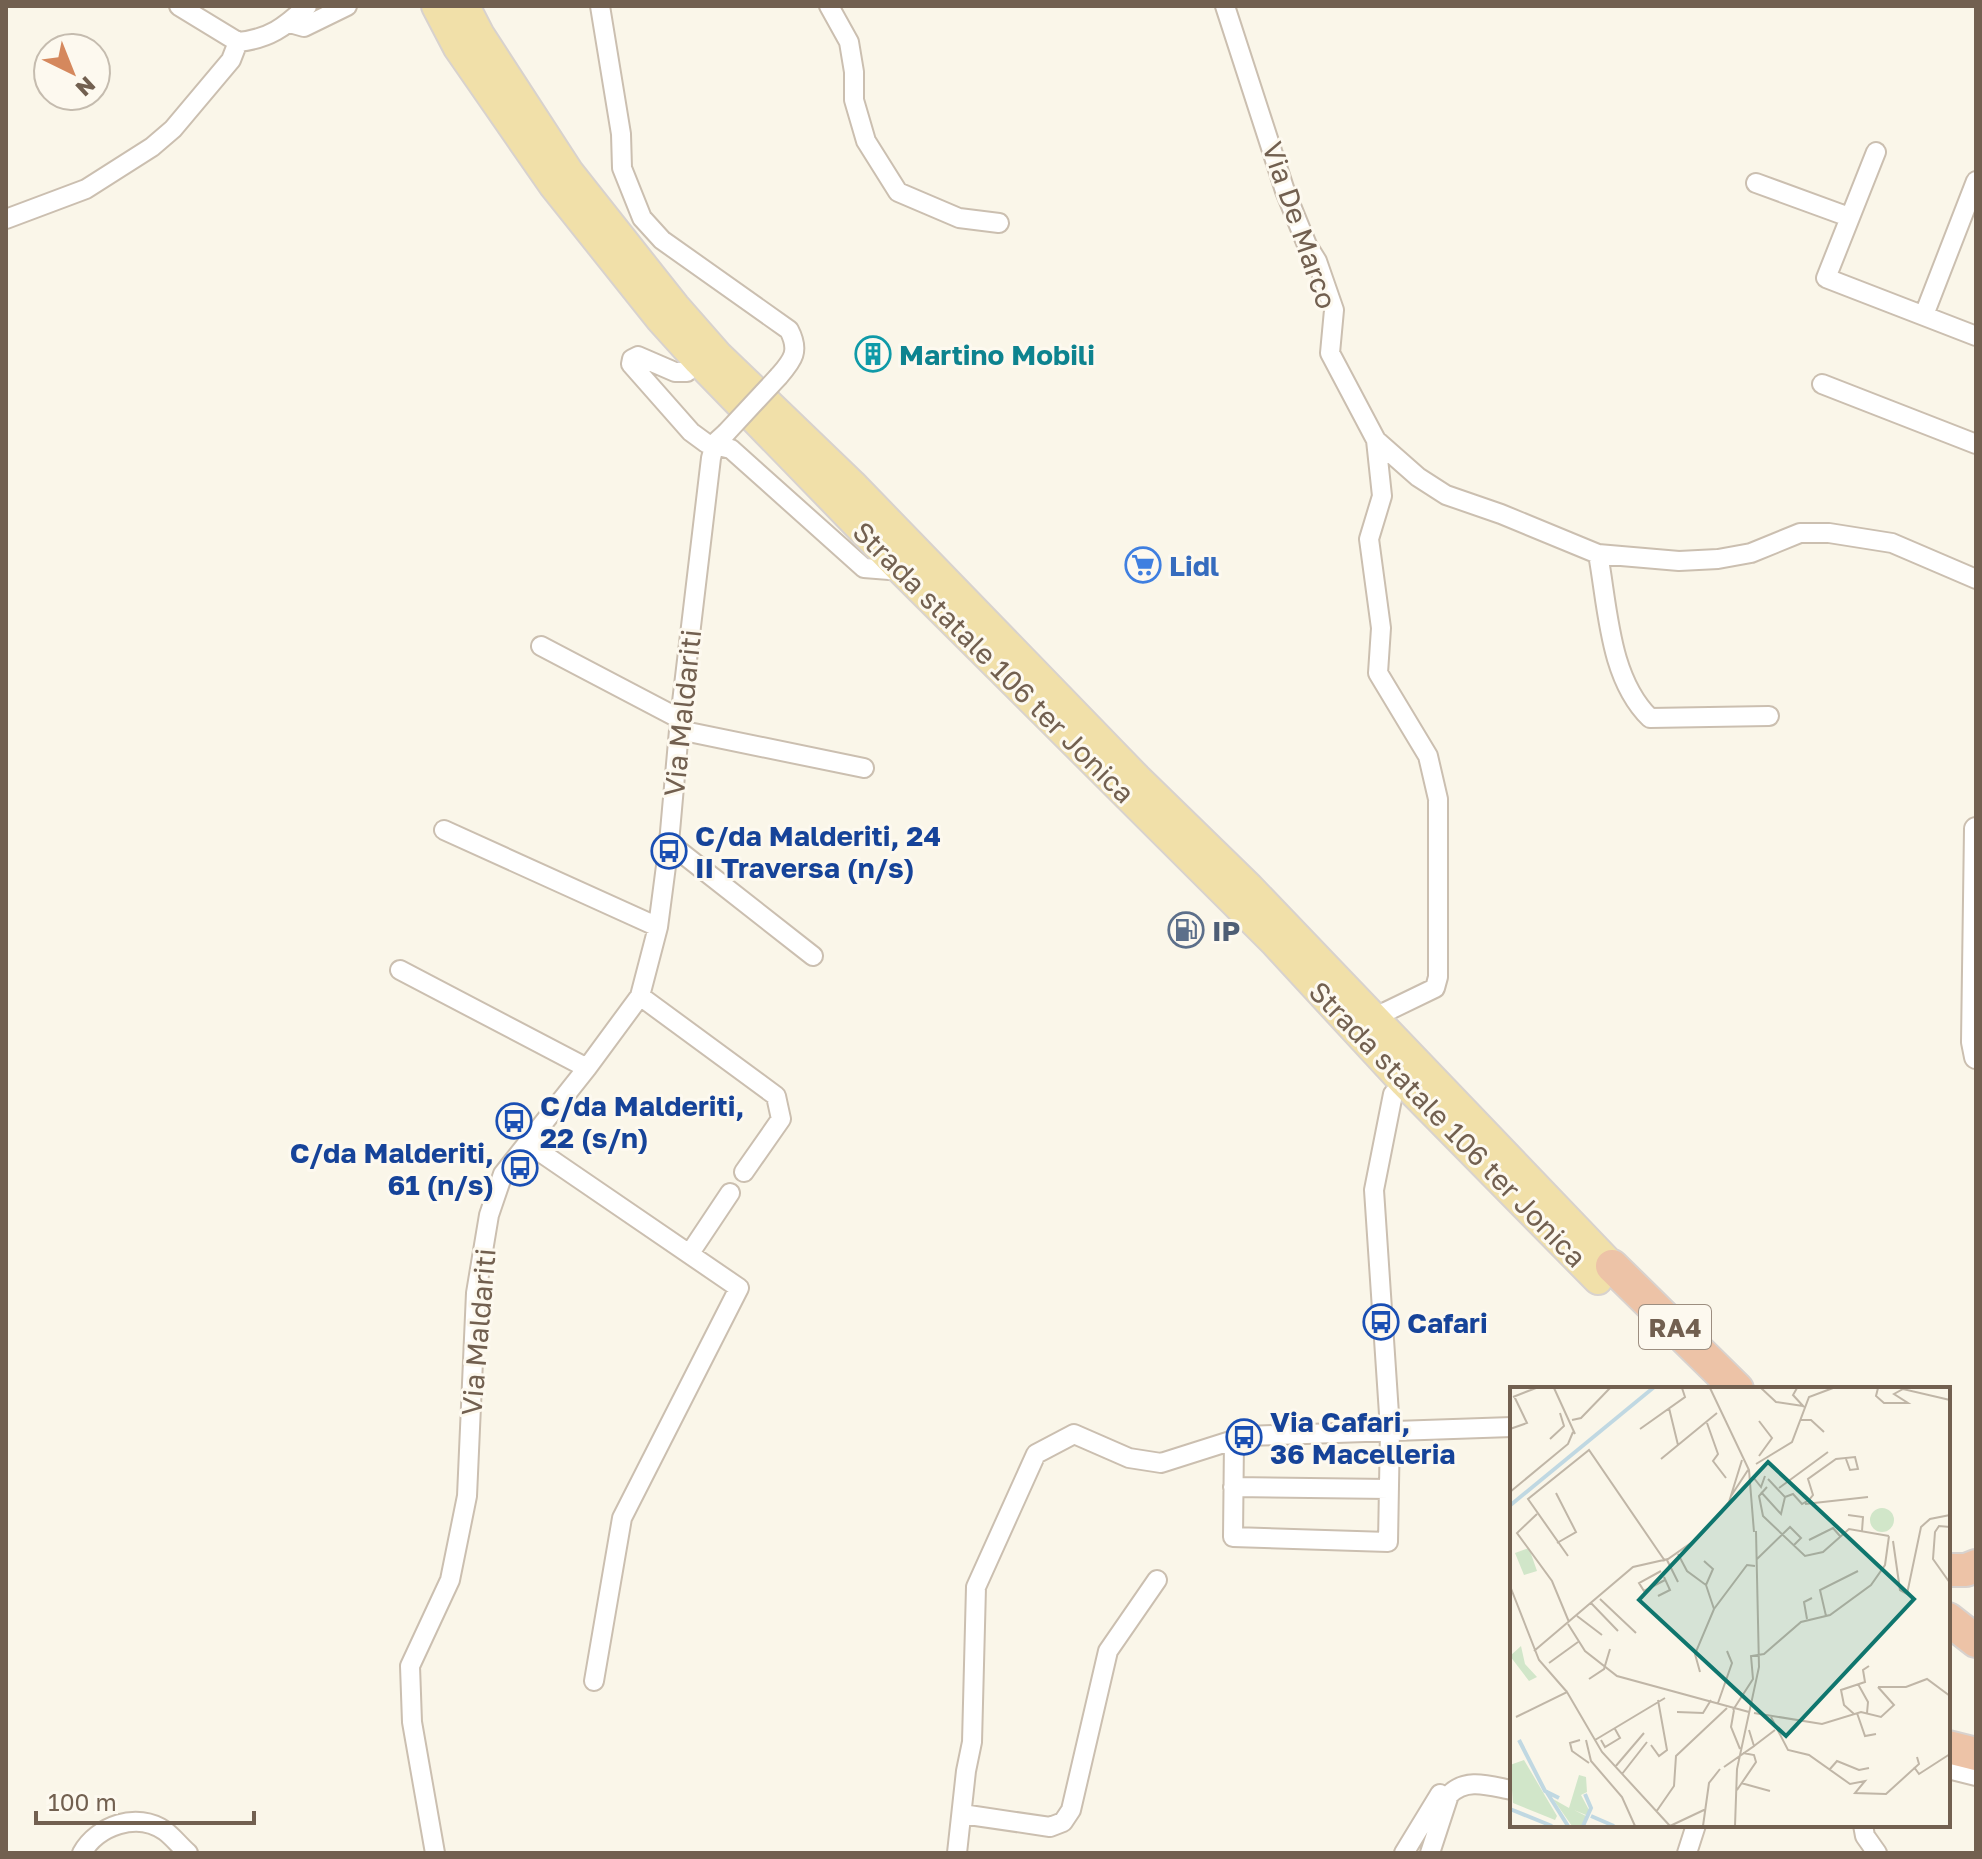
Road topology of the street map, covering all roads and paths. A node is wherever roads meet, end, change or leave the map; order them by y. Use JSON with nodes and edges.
{"nodes":[{"id":1,"x":179,"y":6,"type":"edge"},
{"id":2,"x":307,"y":6,"type":"edge"},
{"id":3,"x":347,"y":6,"type":"edge"},
{"id":4,"x":436,"y":6,"type":"edge"},
{"id":5,"x":465,"y":6,"type":"edge"},
{"id":6,"x":600,"y":6,"type":"edge"},
{"id":7,"x":829,"y":6,"type":"edge"},
{"id":8,"x":1225,"y":6,"type":"edge"},
{"id":9,"x":290,"y":23,"type":"junction"},
{"id":10,"x":238,"y":42,"type":"junction"},
{"id":11,"x":1876,"y":152,"type":"dead end"},
{"id":12,"x":1976,"y":181,"type":"edge"},
{"id":13,"x":1756,"y":183,"type":"dead end"},
{"id":14,"x":1849,"y":217,"type":"junction"},
{"id":15,"x":6,"y":219,"type":"edge"},
{"id":16,"x":999,"y":223,"type":"dead end"},
{"id":17,"x":1924,"y":315,"type":"junction"},
{"id":18,"x":1976,"y":336,"type":"edge"},
{"id":19,"x":698,"y":361,"type":"junction"},
{"id":20,"x":1822,"y":384,"type":"dead end"},
{"id":21,"x":720,"y":438,"type":"junction"},
{"id":22,"x":1376,"y":440,"type":"junction"},
{"id":23,"x":1976,"y":444,"type":"edge"},
{"id":24,"x":1598,"y":554,"type":"junction"},
{"id":25,"x":902,"y":571,"type":"junction"},
{"id":26,"x":1976,"y":579,"type":"edge"},
{"id":27,"x":541,"y":646,"type":"dead end"},
{"id":28,"x":1769,"y":716,"type":"dead end"},
{"id":29,"x":679,"y":724,"type":"junction"},
{"id":30,"x":864,"y":768,"type":"dead end"},
{"id":31,"x":1976,"y":829,"type":"edge"},
{"id":32,"x":444,"y":830,"type":"dead end"},
{"id":33,"x":669,"y":843,"type":"junction"},
{"id":34,"x":658,"y":927,"type":"junction"},
{"id":35,"x":813,"y":956,"type":"dead end"},
{"id":36,"x":400,"y":970,"type":"dead end"},
{"id":37,"x":640,"y":996,"type":"junction"},
{"id":38,"x":1373,"y":1018,"type":"junction"},
{"id":39,"x":1976,"y":1057,"type":"edge"},
{"id":40,"x":587,"y":1068,"type":"junction"},
{"id":41,"x":1404,"y":1083,"type":"junction"},
{"id":42,"x":527,"y":1143,"type":"junction"},
{"id":43,"x":744,"y":1172,"type":"dead end"},
{"id":44,"x":730,"y":1193,"type":"dead end"},
{"id":45,"x":690,"y":1253,"type":"junction"},
{"id":46,"x":1605,"y":1273,"type":"junction"},
{"id":47,"x":1703,"y":1387,"type":"edge"},
{"id":48,"x":1735,"y":1387,"type":"edge"},
{"id":49,"x":1510,"y":1427,"type":"edge"},
{"id":50,"x":1390,"y":1429,"type":"junction"},
{"id":51,"x":1234,"y":1440,"type":"junction"},
{"id":52,"x":1233,"y":1487,"type":"junction"},
{"id":53,"x":1389,"y":1489,"type":"junction"},
{"id":54,"x":1976,"y":1566,"type":"edge"},
{"id":55,"x":1950,"y":1570,"type":"edge"},
{"id":56,"x":1157,"y":1580,"type":"dead end"},
{"id":57,"x":1950,"y":1596,"type":"edge"},
{"id":58,"x":1976,"y":1615,"type":"edge"},
{"id":59,"x":1950,"y":1621,"type":"edge"},
{"id":60,"x":1950,"y":1634,"type":"edge"},
{"id":61,"x":1976,"y":1641,"type":"edge"},
{"id":62,"x":1976,"y":1648,"type":"edge"},
{"id":63,"x":594,"y":1681,"type":"dead end"},
{"id":64,"x":1950,"y":1748,"type":"edge"},
{"id":65,"x":1976,"y":1754,"type":"edge"},
{"id":66,"x":1950,"y":1770,"type":"edge"},
{"id":67,"x":1976,"y":1776,"type":"edge"},
{"id":68,"x":1510,"y":1790,"type":"edge"},
{"id":69,"x":1449,"y":1795,"type":"junction"},
{"id":70,"x":962,"y":1814,"type":"junction"},
{"id":71,"x":1695,"y":1827,"type":"edge"},
{"id":72,"x":1863,"y":1827,"type":"edge"},
{"id":73,"x":82,"y":1853,"type":"edge"},
{"id":74,"x":188,"y":1853,"type":"edge"},
{"id":75,"x":435,"y":1853,"type":"edge"},
{"id":76,"x":957,"y":1853,"type":"edge"},
{"id":77,"x":1404,"y":1853,"type":"edge"},
{"id":78,"x":1430,"y":1853,"type":"edge"},
{"id":79,"x":1687,"y":1853,"type":"edge"},
{"id":80,"x":1877,"y":1853,"type":"edge"}],
"edges":[{"from":1,"to":10,"type":"street"},
{"from":2,"to":9,"type":"street"},
{"from":3,"to":9,"type":"street"},
{"from":4,"to":19,"type":"main road","name":"Strada statale 106 ter Jonica"},
{"from":5,"to":38,"type":"main road","name":"Strada statale 106 ter Jonica"},
{"from":6,"to":21,"type":"street","bridge":true},
{"from":7,"to":16,"type":"street"},
{"from":8,"to":22,"type":"street","name":"Via De Marco"},
{"from":9,"to":10,"type":"street"},
{"from":10,"to":15,"type":"street"},
{"from":11,"to":14,"type":"street"},
{"from":12,"to":17,"type":"street"},
{"from":13,"to":14,"type":"street"},
{"from":14,"to":17,"type":"street"},
{"from":17,"to":18,"type":"street"},
{"from":19,"to":21,"type":"street"},
{"from":19,"to":25,"type":"main road","name":"Strada statale 106 ter Jonica"},
{"from":20,"to":23,"type":"street"},
{"from":21,"to":25,"type":"street"},
{"from":21,"to":29,"type":"street","name":"Via Maldariti"},
{"from":22,"to":24,"type":"street"},
{"from":22,"to":38,"type":"street"},
{"from":24,"to":26,"type":"street"},
{"from":24,"to":28,"type":"street"},
{"from":25,"to":41,"type":"main road","name":"Strada statale 106 ter Jonica"},
{"from":27,"to":29,"type":"street"},
{"from":29,"to":30,"type":"street"},
{"from":29,"to":33,"type":"street","name":"Via Maldariti"},
{"from":31,"to":39,"type":"street"},
{"from":32,"to":34,"type":"street"},
{"from":33,"to":34,"type":"street","name":"Via Maldariti"},
{"from":33,"to":35,"type":"street"},
{"from":34,"to":37,"type":"street","name":"Via Maldariti"},
{"from":36,"to":40,"type":"street"},
{"from":37,"to":40,"type":"street","name":"Via Maldariti"},
{"from":37,"to":43,"type":"street"},
{"from":38,"to":46,"type":"main road","name":"Strada statale 106 ter Jonica"},
{"from":40,"to":42,"type":"street","name":"Via Maldariti"},
{"from":41,"to":46,"type":"main road","name":"Strada statale 106 ter Jonica"},
{"from":41,"to":50,"type":"street"},
{"from":42,"to":45,"type":"street"},
{"from":42,"to":75,"type":"street","name":"Via Maldariti"},
{"from":44,"to":45,"type":"street"},
{"from":45,"to":63,"type":"street"},
{"from":46,"to":47,"type":"highway","number":"RA4"},
{"from":46,"to":48,"type":"highway","number":"RA4"},
{"from":49,"to":50,"type":"street"},
{"from":50,"to":51,"type":"street"},
{"from":50,"to":53,"type":"street"},
{"from":51,"to":52,"type":"street"},
{"from":51,"to":70,"type":"street"},
{"from":52,"to":53,"type":"street"},
{"from":52,"to":53,"type":"street"},
{"from":54,"to":55,"type":"highway"},
{"from":56,"to":70,"type":"street"},
{"from":57,"to":58,"type":"highway"},
{"from":59,"to":61,"type":"highway"},
{"from":60,"to":62,"type":"highway"},
{"from":64,"to":65,"type":"highway"},
{"from":66,"to":67,"type":"street"},
{"from":68,"to":69,"type":"street"},
{"from":69,"to":77,"type":"street"},
{"from":69,"to":78,"type":"street"},
{"from":70,"to":76,"type":"street"},
{"from":71,"to":79,"type":"street"},
{"from":72,"to":80,"type":"street"},
{"from":73,"to":74,"type":"street"}]}
